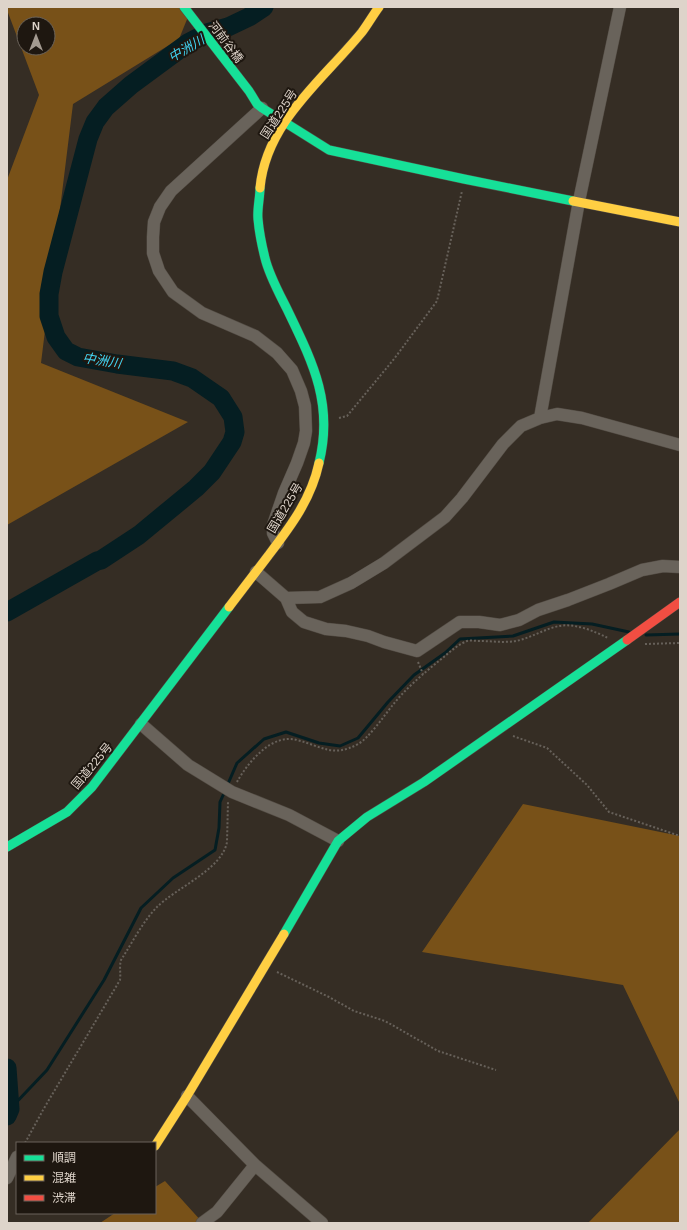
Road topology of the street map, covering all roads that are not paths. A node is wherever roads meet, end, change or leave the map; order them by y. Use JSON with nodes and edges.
{"nodes":[{"id":1,"x":184,"y":7,"type":"edge"},
{"id":2,"x":379,"y":7,"type":"edge"},
{"id":3,"x":620,"y":7,"type":"edge"},
{"id":4,"x":262,"y":108,"type":"junction"},
{"id":5,"x":285,"y":122,"type":"junction"},
{"id":6,"x":580,"y":201,"type":"junction"},
{"id":7,"x":680,"y":222,"type":"edge"},
{"id":8,"x":540,"y":418,"type":"junction"},
{"id":9,"x":680,"y":445,"type":"edge"},
{"id":10,"x":278,"y":543,"type":"junction"},
{"id":11,"x":680,"y":567,"type":"edge"},
{"id":12,"x":256,"y":572,"type":"junction"},
{"id":13,"x":286,"y":598,"type":"junction"},
{"id":14,"x":680,"y":602,"type":"edge"},
{"id":15,"x":140,"y":724,"type":"junction"},
{"id":16,"x":338,"y":841,"type":"junction"},
{"id":17,"x":7,"y":848,"type":"edge"},
{"id":18,"x":187,"y":1096,"type":"junction"},
{"id":19,"x":156,"y":1144,"type":"edge"},
{"id":20,"x":16,"y":1159,"type":"edge"},
{"id":21,"x":255,"y":1165,"type":"junction"},
{"id":22,"x":7,"y":1178,"type":"edge"},
{"id":23,"x":202,"y":1223,"type":"edge"},
{"id":24,"x":322,"y":1223,"type":"edge"}],
"edges":[{"from":1,"to":4,"type":"main road","name":"河前谷橋"},
{"from":2,"to":5,"type":"main road","name":"国道225号"},
{"from":3,"to":6,"type":"street"},
{"from":4,"to":5,"type":"main road","name":"河前谷橋"},
{"from":4,"to":10,"type":"street"},
{"from":5,"to":6,"type":"main road","name":"河前谷橋"},
{"from":5,"to":10,"type":"main road","name":"国道225号"},
{"from":6,"to":7,"type":"main road","name":"河前谷橋"},
{"from":6,"to":8,"type":"street"},
{"from":8,"to":9,"type":"street"},
{"from":8,"to":13,"type":"street"},
{"from":10,"to":12,"type":"main road","name":"国道225号"},
{"from":11,"to":13,"type":"street"},
{"from":12,"to":13,"type":"street"},
{"from":12,"to":15,"type":"main road","name":"国道225号"},
{"from":14,"to":16,"type":"main road"},
{"from":15,"to":16,"type":"street"},
{"from":15,"to":17,"type":"main road","name":"国道225号"},
{"from":16,"to":18,"type":"main road"},
{"from":18,"to":19,"type":"main road"},
{"from":18,"to":21,"type":"street"},
{"from":20,"to":22,"type":"street"},
{"from":21,"to":23,"type":"street"},
{"from":21,"to":24,"type":"street"}]}
